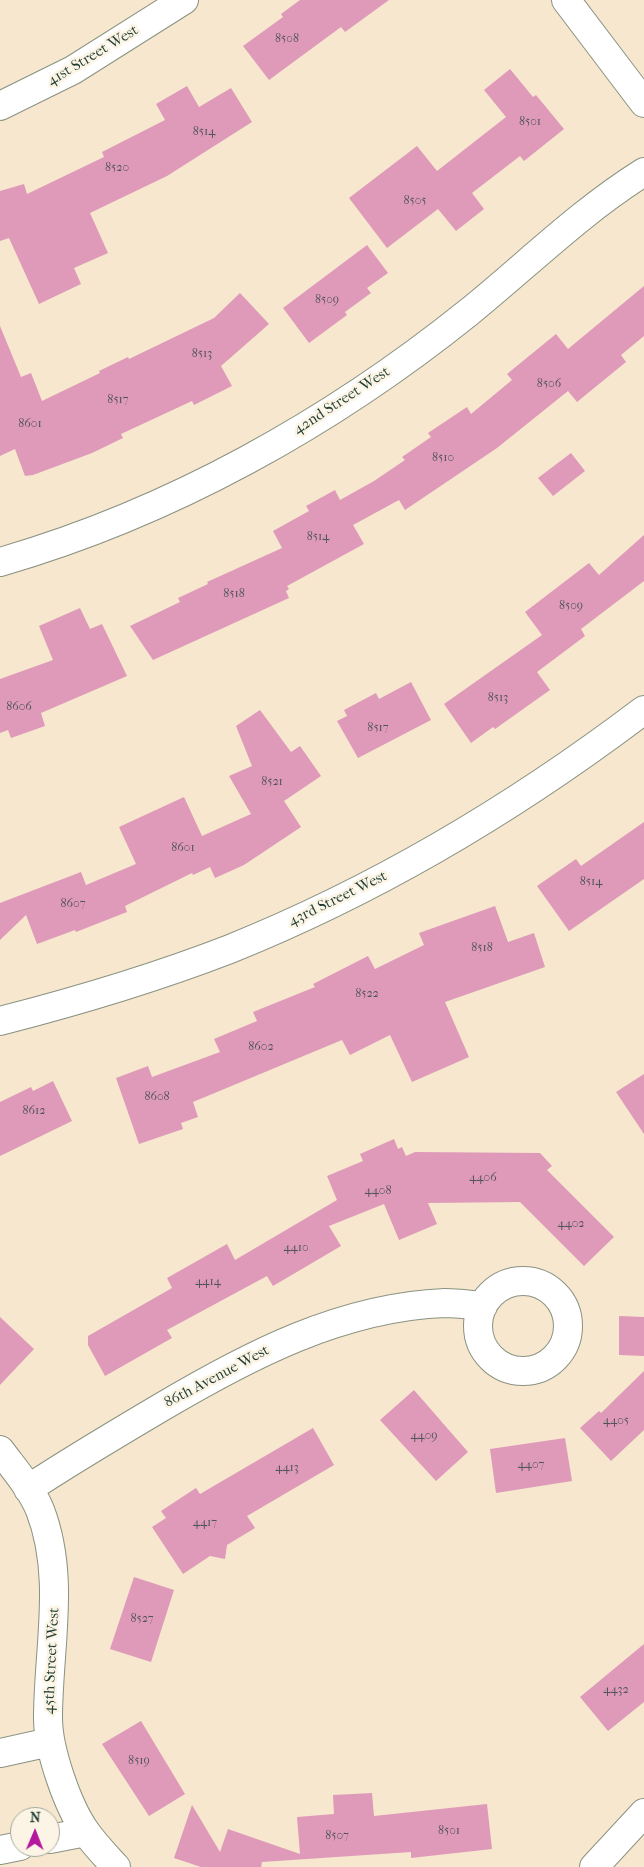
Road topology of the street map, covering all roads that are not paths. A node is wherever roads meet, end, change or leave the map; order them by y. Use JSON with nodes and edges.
{"nodes":[{"id":1,"x":184,"y":0,"type":"edge"},
{"id":2,"x":566,"y":0,"type":"edge"},
{"id":3,"x":644,"y":103,"type":"edge"},
{"id":4,"x":0,"y":106,"type":"edge"},
{"id":5,"x":644,"y":172,"type":"edge"},
{"id":6,"x":0,"y":562,"type":"edge"},
{"id":7,"x":644,"y":710,"type":"edge"},
{"id":8,"x":0,"y":1022,"type":"edge"},
{"id":9,"x":483,"y":1306,"type":"dead end"},
{"id":10,"x":0,"y":1450,"type":"edge"},
{"id":11,"x":28,"y":1489,"type":"junction"},
{"id":12,"x":50,"y":1742,"type":"junction"},
{"id":13,"x":0,"y":1753,"type":"edge"},
{"id":14,"x":644,"y":1813,"type":"edge"},
{"id":15,"x":86,"y":1832,"type":"junction"},
{"id":16,"x":60,"y":1837,"type":"edge"},
{"id":17,"x":116,"y":1867,"type":"edge"},
{"id":18,"x":594,"y":1867,"type":"edge"}],
"edges":[{"from":1,"to":4,"type":"street","name":"41st Street West"},
{"from":2,"to":3,"type":"street"},
{"from":5,"to":6,"type":"street","name":"42nd Street West"},
{"from":7,"to":8,"type":"street","name":"43rd Street West"},
{"from":9,"to":11,"type":"street","name":"86th Avenue West"},
{"from":10,"to":11,"type":"street","name":"45th Street West"},
{"from":11,"to":12,"type":"street","name":"45th Street West"},
{"from":12,"to":13,"type":"street"},
{"from":12,"to":15,"type":"street","name":"45th Street West"},
{"from":14,"to":18,"type":"street"},
{"from":15,"to":16,"type":"street"},
{"from":15,"to":17,"type":"street","name":"45th Street West"}]}
